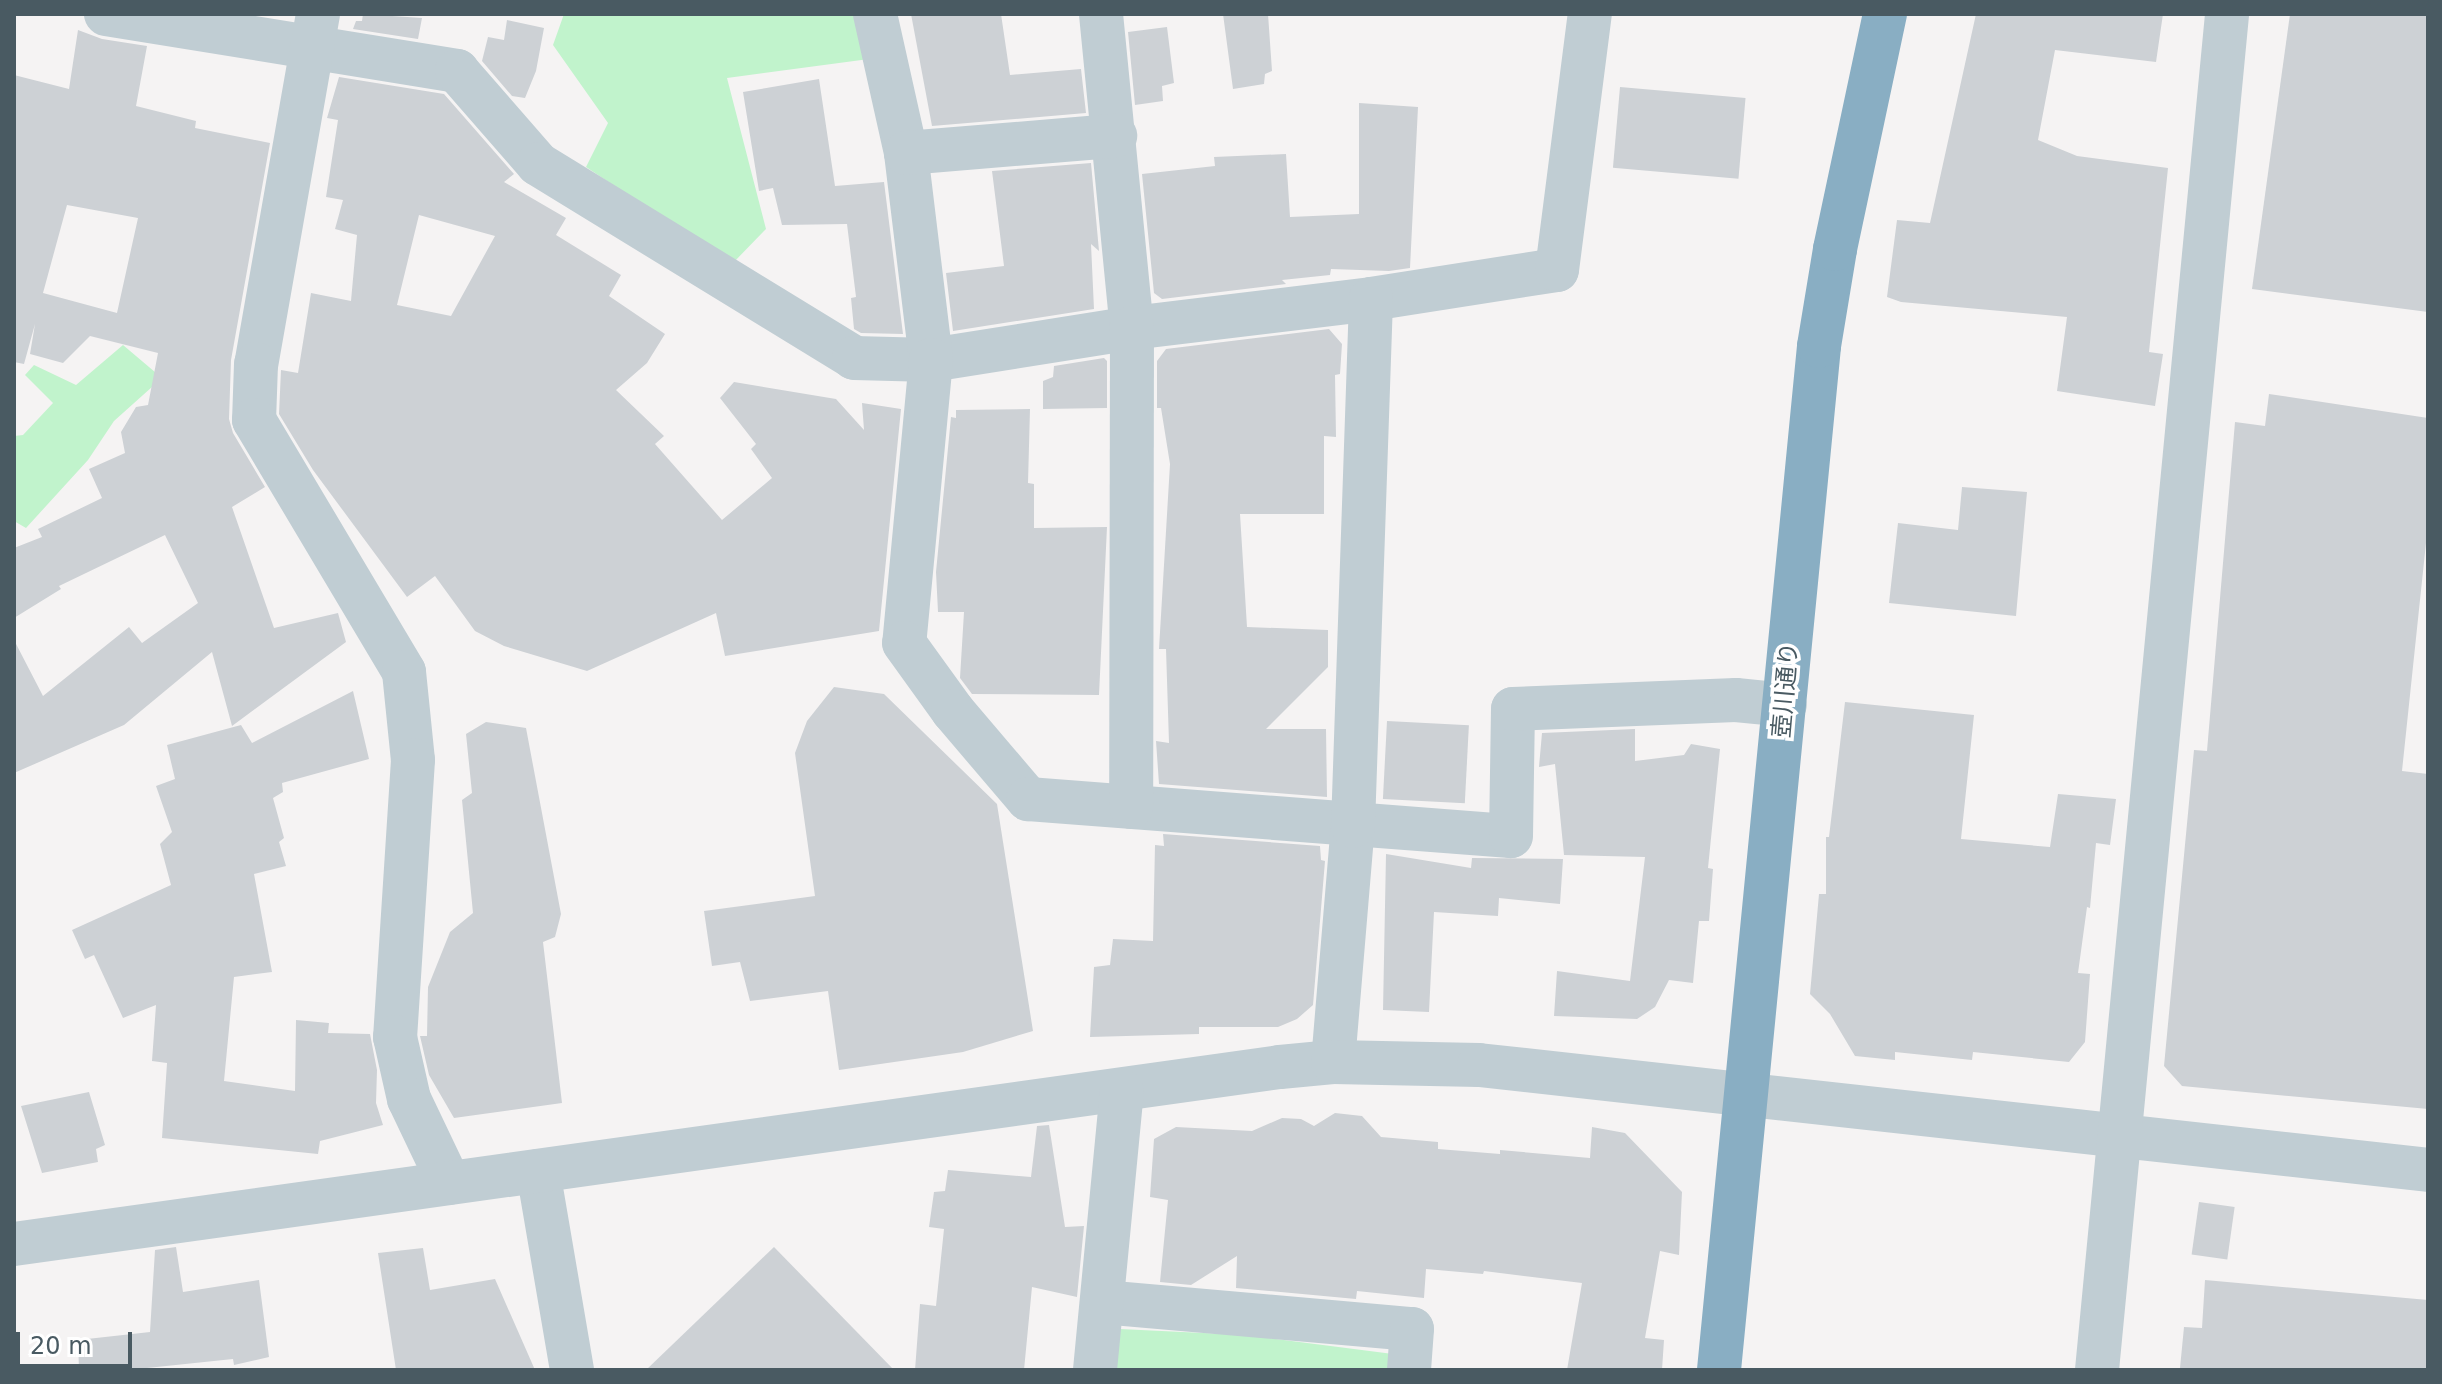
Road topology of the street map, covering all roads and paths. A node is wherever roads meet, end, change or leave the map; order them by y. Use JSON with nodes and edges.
{"nodes":[{"id":1,"x":106,"y":14,"type":"edge"},
{"id":2,"x":875,"y":14,"type":"edge"},
{"id":3,"x":1101,"y":14,"type":"edge"},
{"id":4,"x":1590,"y":14,"type":"edge"},
{"id":5,"x":1885,"y":14,"type":"edge"},
{"id":6,"x":2227,"y":14,"type":"edge"},
{"id":7,"x":316,"y":32,"type":"edge"},
{"id":8,"x":1115,"y":136,"type":"junction"},
{"id":9,"x":906,"y":153,"type":"junction"},
{"id":10,"x":1371,"y":299,"type":"junction"},
{"id":11,"x":1132,"y":328,"type":"junction"},
{"id":12,"x":931,"y":360,"type":"junction"},
{"id":13,"x":1785,"y":705,"type":"junction"},
{"id":14,"x":1131,"y":807,"type":"junction"},
{"id":15,"x":1353,"y":826,"type":"junction"},
{"id":16,"x":1333,"y":1062,"type":"junction"},
{"id":17,"x":1122,"y":1091,"type":"junction"},
{"id":18,"x":1747,"y":1095,"type":"junction"},
{"id":19,"x":2119,"y":1135,"type":"junction"},
{"id":20,"x":2428,"y":1170,"type":"edge"},
{"id":21,"x":538,"y":1171,"type":"junction"},
{"id":22,"x":449,"y":1183,"type":"junction"},
{"id":23,"x":14,"y":1244,"type":"edge"},
{"id":24,"x":1102,"y":1302,"type":"junction"},
{"id":25,"x":572,"y":1370,"type":"edge"},
{"id":26,"x":1095,"y":1370,"type":"edge"},
{"id":27,"x":1409,"y":1370,"type":"edge"},
{"id":28,"x":1719,"y":1370,"type":"edge"},
{"id":29,"x":2097,"y":1370,"type":"edge"}],
"edges":[{"from":1,"to":7,"type":"street"},
{"from":2,"to":9,"type":"street"},
{"from":3,"to":8,"type":"street"},
{"from":4,"to":10,"type":"street"},
{"from":5,"to":13,"type":"highway","name":"壺川通り"},
{"from":6,"to":19,"type":"street"},
{"from":7,"to":12,"type":"street"},
{"from":7,"to":22,"type":"street"},
{"from":8,"to":9,"type":"street"},
{"from":8,"to":11,"type":"street"},
{"from":9,"to":12,"type":"street"},
{"from":10,"to":11,"type":"street"},
{"from":10,"to":15,"type":"street"},
{"from":11,"to":12,"type":"street"},
{"from":11,"to":14,"type":"street"},
{"from":12,"to":14,"type":"street"},
{"from":13,"to":15,"type":"street"},
{"from":13,"to":18,"type":"highway","name":"壺川通り"},
{"from":14,"to":15,"type":"street"},
{"from":15,"to":16,"type":"street"},
{"from":16,"to":17,"type":"street"},
{"from":16,"to":18,"type":"street"},
{"from":17,"to":21,"type":"street"},
{"from":17,"to":24,"type":"street"},
{"from":18,"to":19,"type":"street"},
{"from":18,"to":28,"type":"highway","name":"壺川通り"},
{"from":19,"to":20,"type":"street"},
{"from":19,"to":29,"type":"street"},
{"from":21,"to":22,"type":"street"},
{"from":21,"to":25,"type":"street"},
{"from":22,"to":23,"type":"street"},
{"from":24,"to":26,"type":"street"},
{"from":24,"to":27,"type":"street"}]}
